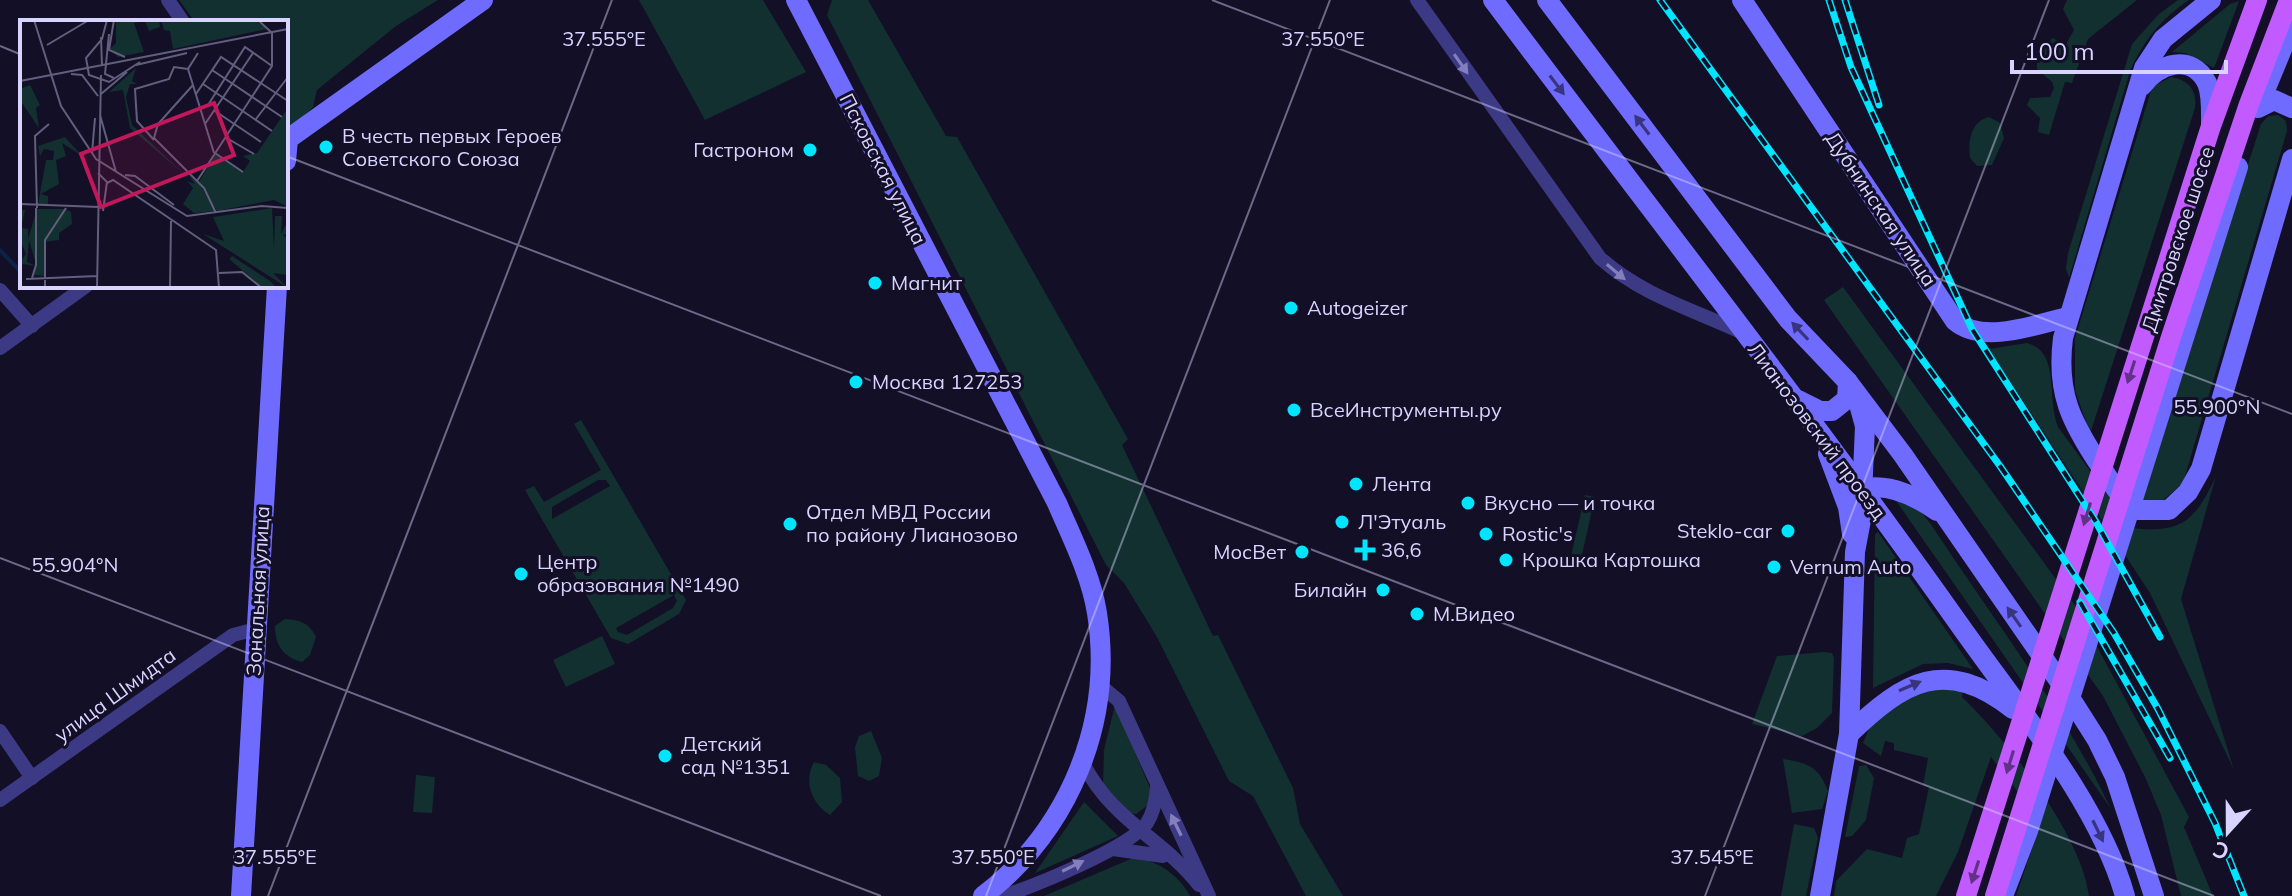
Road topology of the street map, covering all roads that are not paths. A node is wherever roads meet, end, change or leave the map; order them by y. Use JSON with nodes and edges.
{"nodes":[{"id":1,"x":168,"y":0,"type":"edge"},
{"id":2,"x":483,"y":0,"type":"edge"},
{"id":3,"x":796,"y":0,"type":"edge"},
{"id":4,"x":1417,"y":0,"type":"edge"},
{"id":5,"x":1493,"y":0,"type":"edge"},
{"id":6,"x":1547,"y":0,"type":"edge"},
{"id":7,"x":1742,"y":0,"type":"edge"},
{"id":8,"x":2211,"y":0,"type":"edge"},
{"id":9,"x":2257,"y":0,"type":"edge"},
{"id":10,"x":2289,"y":0,"type":"edge"},
{"id":11,"x":182,"y":20,"type":"edge"},
{"id":12,"x":2292,"y":25,"type":"edge"},
{"id":13,"x":2133,"y":99,"type":"junction"},
{"id":14,"x":2258,"y":108,"type":"junction"},
{"id":15,"x":2292,"y":108,"type":"edge"},
{"id":16,"x":2211,"y":126,"type":"junction"},
{"id":17,"x":288,"y":139,"type":"edge"},
{"id":18,"x":2292,"y":159,"type":"edge"},
{"id":19,"x":83,"y":288,"type":"edge"},
{"id":20,"x":277,"y":288,"type":"edge"},
{"id":21,"x":0,"y":290,"type":"edge"},
{"id":22,"x":2068,"y":317,"type":"junction"},
{"id":23,"x":32,"y":326,"type":"junction"},
{"id":24,"x":1744,"y":334,"type":"junction"},
{"id":25,"x":0,"y":348,"type":"edge"},
{"id":26,"x":1850,"y":386,"type":"junction"},
{"id":27,"x":1788,"y":393,"type":"junction"},
{"id":28,"x":1820,"y":435,"type":"junction"},
{"id":29,"x":2143,"y":444,"type":"junction"},
{"id":30,"x":1863,"y":488,"type":"junction"},
{"id":31,"x":1848,"y":507,"type":"junction"},
{"id":32,"x":1944,"y":516,"type":"junction"},
{"id":33,"x":1855,"y":552,"type":"junction"},
{"id":34,"x":256,"y":629,"type":"junction"},
{"id":35,"x":1100,"y":685,"type":"junction"},
{"id":36,"x":2026,"y":719,"type":"junction"},
{"id":37,"x":0,"y":731,"type":"edge"},
{"id":38,"x":1849,"y":734,"type":"junction"},
{"id":39,"x":1084,"y":765,"type":"junction"},
{"id":40,"x":2115,"y":777,"type":"junction"},
{"id":41,"x":32,"y":778,"type":"junction"},
{"id":42,"x":1157,"y":787,"type":"junction"},
{"id":43,"x":0,"y":800,"type":"edge"},
{"id":44,"x":2023,"y":825,"type":"junction"},
{"id":45,"x":1139,"y":832,"type":"junction"},
{"id":46,"x":1112,"y":849,"type":"junction"},
{"id":47,"x":1176,"y":862,"type":"junction"},
{"id":48,"x":2147,"y":871,"type":"junction"},
{"id":49,"x":2118,"y":886,"type":"edge"},
{"id":50,"x":241,"y":896,"type":"edge"},
{"id":51,"x":983,"y":896,"type":"edge"},
{"id":52,"x":1004,"y":896,"type":"edge"},
{"id":53,"x":1209,"y":896,"type":"edge"},
{"id":54,"x":1820,"y":896,"type":"edge"},
{"id":55,"x":1966,"y":896,"type":"edge"},
{"id":56,"x":1995,"y":896,"type":"edge"},
{"id":57,"x":2003,"y":896,"type":"edge"},
{"id":58,"x":2125,"y":896,"type":"edge"},
{"id":59,"x":2154,"y":896,"type":"edge"}],
"edges":[{"from":1,"to":11,"type":"street"},
{"from":2,"to":17,"type":"street"},
{"from":3,"to":35,"type":"street","name":"Псковская улица"},
{"from":4,"to":24,"type":"street","one_way":true},
{"from":5,"to":24,"type":"street","name":"Лианозовский проезд","one_way":true},
{"from":26,"to":6,"type":"street","one_way":true},
{"from":7,"to":22,"type":"street","name":"Дубнинская улица"},
{"from":8,"to":13,"type":"street","name":"Дмитровское шоссе"},
{"from":9,"to":16,"type":"main road","name":"Дмитровское шоссе"},
{"from":10,"to":29,"type":"main road","name":"Дмитровское шоссе"},
{"from":12,"to":14,"type":"street"},
{"from":13,"to":16,"type":"street","name":"Дмитровское шоссе"},
{"from":13,"to":22,"type":"street","name":"Дмитровское шоссе"},
{"from":14,"to":15,"type":"street"},
{"from":14,"to":29,"type":"street"},
{"from":16,"to":55,"type":"main road","name":"Дмитровское шоссе","one_way":true},
{"from":18,"to":22,"type":"street","name":"Дмитровское шоссе"},
{"from":19,"to":23,"type":"street"},
{"from":20,"to":34,"type":"street","name":"Зональная улица"},
{"from":21,"to":23,"type":"street"},
{"from":23,"to":25,"type":"street"},
{"from":24,"to":27,"type":"street","name":"Лианозовский проезд"},
{"from":26,"to":27,"type":"street"},
{"from":26,"to":30,"type":"street"},
{"from":26,"to":32,"type":"street"},
{"from":27,"to":28,"type":"street","name":"Лианозовский проезд"},
{"from":28,"to":30,"type":"street","name":"Лианозовский проезд"},
{"from":28,"to":31,"type":"street"},
{"from":29,"to":44,"type":"main road","name":"Дмитровское шоссе"},
{"from":30,"to":31,"type":"street"},
{"from":30,"to":32,"type":"street"},
{"from":30,"to":33,"type":"street"},
{"from":30,"to":36,"type":"street","name":"Лианозовский проезд"},
{"from":31,"to":33,"type":"street"},
{"from":40,"to":32,"type":"street","one_way":true},
{"from":33,"to":38,"type":"street"},
{"from":34,"to":41,"type":"street","name":"улица Шмидта"},
{"from":34,"to":50,"type":"street","name":"Зональная улица"},
{"from":35,"to":39,"type":"street","name":"Псковская улица"},
{"from":35,"to":42,"type":"street"},
{"from":38,"to":36,"type":"street","one_way":true},
{"from":36,"to":49,"type":"street","name":"Лианозовский проезд","one_way":true},
{"from":37,"to":41,"type":"street"},
{"from":38,"to":54,"type":"street"},
{"from":39,"to":45,"type":"street"},
{"from":39,"to":51,"type":"street","name":"Псковская улица"},
{"from":40,"to":48,"type":"street"},
{"from":40,"to":49,"type":"street"},
{"from":41,"to":43,"type":"street","name":"улица Шмидта"},
{"from":42,"to":45,"type":"street"},
{"from":53,"to":42,"type":"street","one_way":true},
{"from":44,"to":56,"type":"main road","name":"Дмитровское шоссе"},
{"from":44,"to":57,"type":"street"},
{"from":45,"to":46,"type":"street"},
{"from":45,"to":47,"type":"street"},
{"from":46,"to":47,"type":"street"},
{"from":52,"to":46,"type":"street","one_way":true},
{"from":47,"to":53,"type":"street"},
{"from":48,"to":49,"type":"street"},
{"from":48,"to":59,"type":"street"},
{"from":49,"to":58,"type":"street"}]}
